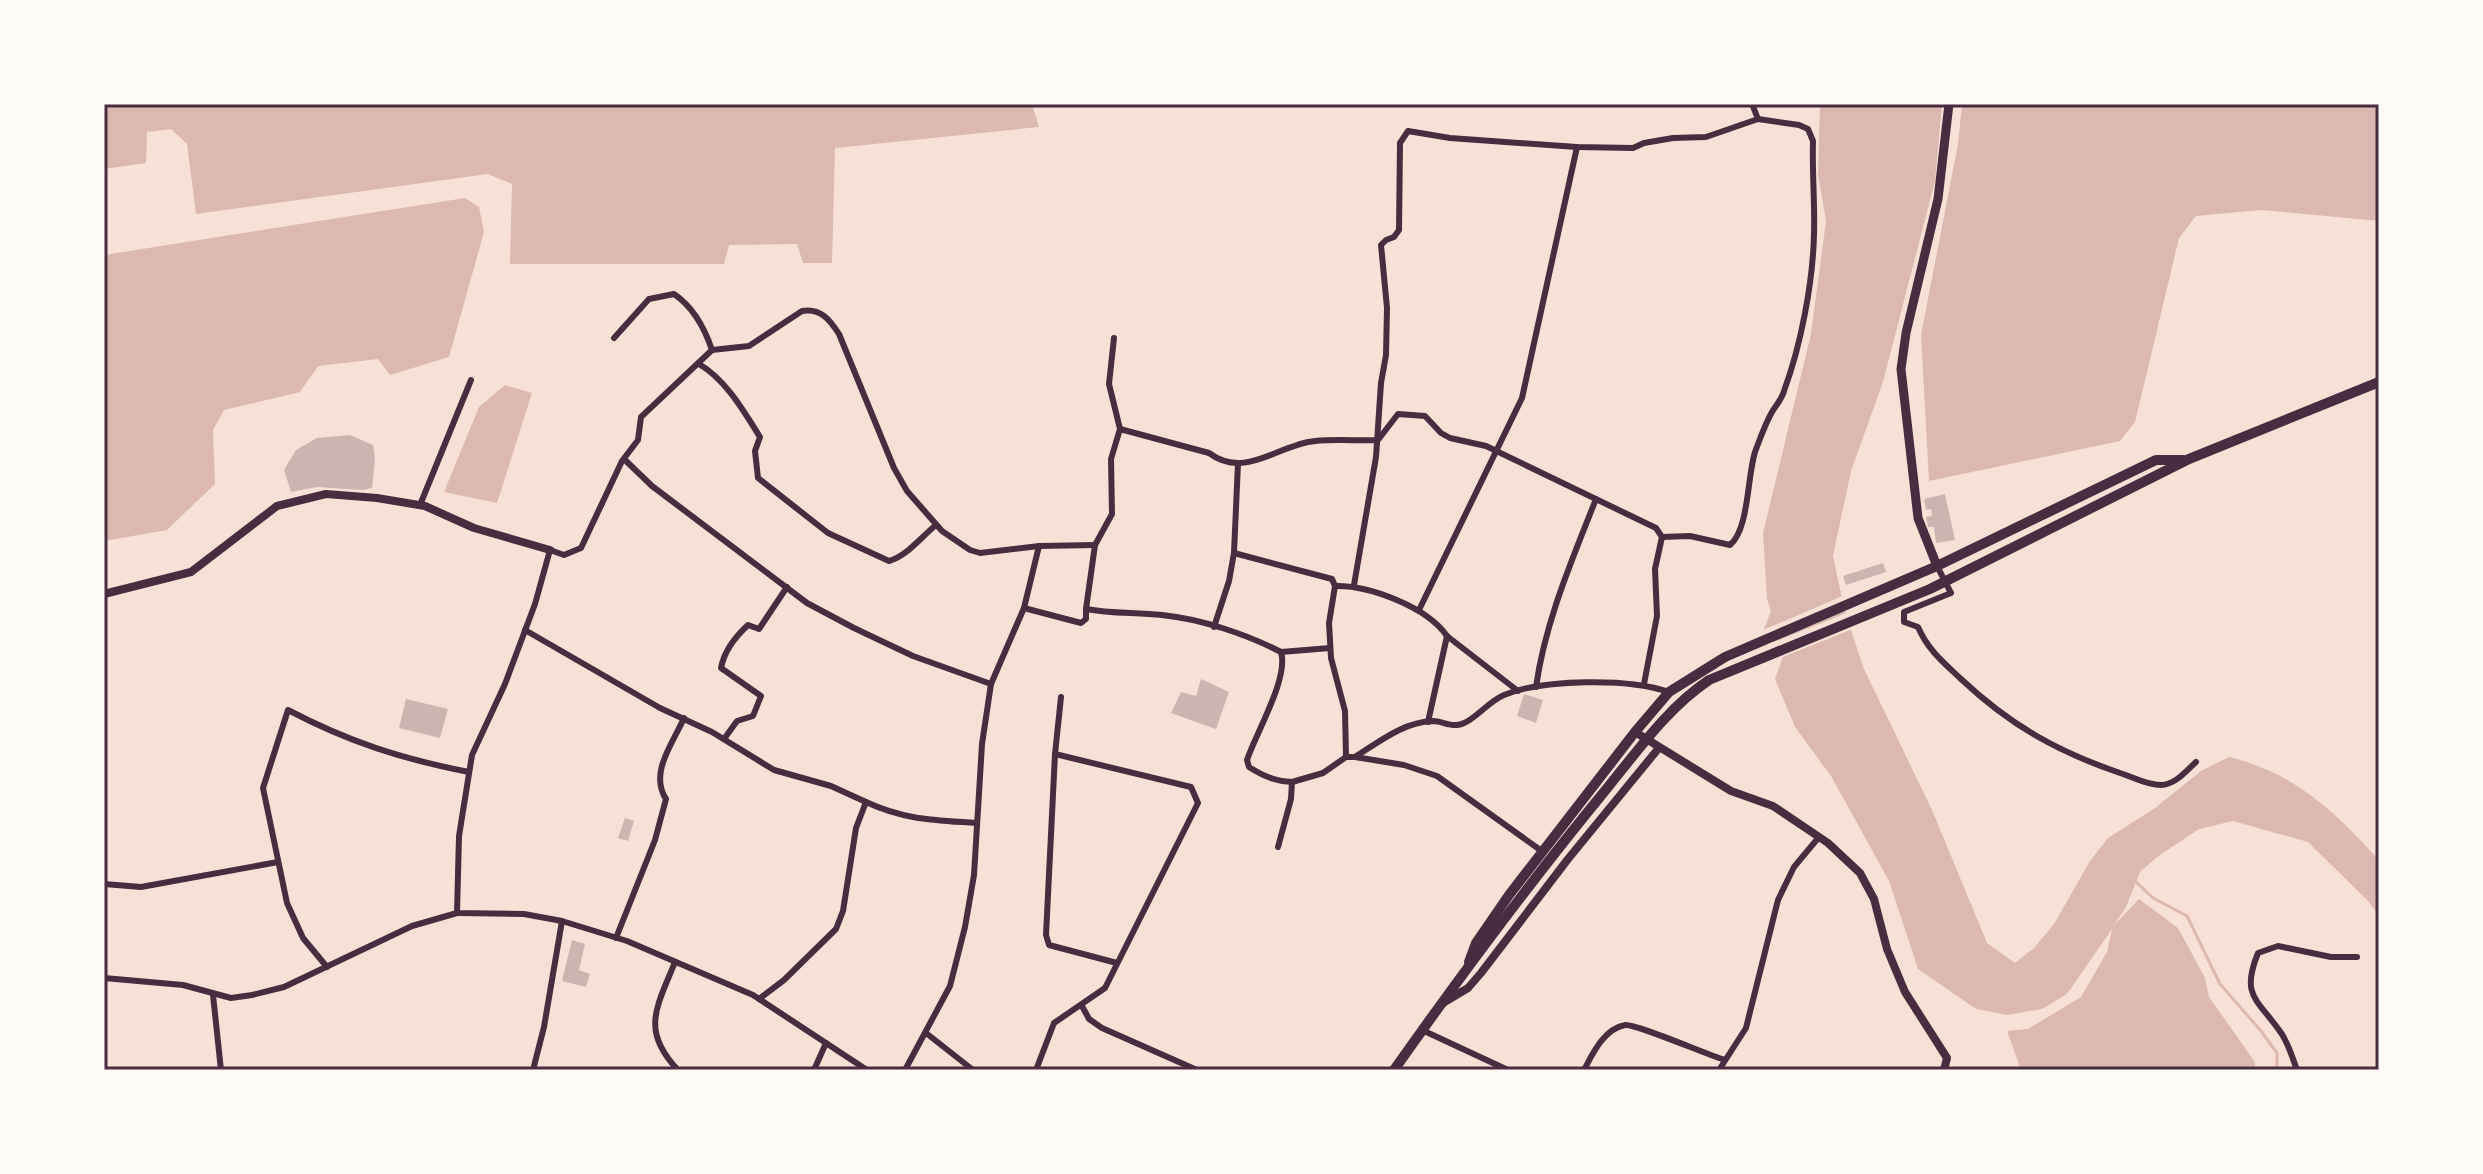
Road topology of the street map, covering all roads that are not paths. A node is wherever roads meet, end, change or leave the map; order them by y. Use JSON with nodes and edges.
{"nodes":[{"id":1,"x":1752,"y":104,"type":"edge"},
{"id":2,"x":1949,"y":104,"type":"edge"},
{"id":3,"x":1758,"y":119,"type":"junction"},
{"id":4,"x":1577,"y":147,"type":"junction"},
{"id":5,"x":614,"y":338,"type":"dead end"},
{"id":6,"x":1114,"y":338,"type":"dead end"},
{"id":7,"x":712,"y":350,"type":"junction"},
{"id":8,"x":699,"y":364,"type":"junction"},
{"id":9,"x":471,"y":380,"type":"dead end"},
{"id":10,"x":2379,"y":382,"type":"edge"},
{"id":11,"x":1120,"y":429,"type":"junction"},
{"id":12,"x":1378,"y":440,"type":"junction"},
{"id":13,"x":1496,"y":450,"type":"junction"},
{"id":14,"x":624,"y":459,"type":"junction"},
{"id":15,"x":2189,"y":459,"type":"junction"},
{"id":16,"x":1238,"y":463,"type":"junction"},
{"id":17,"x":1596,"y":499,"type":"junction"},
{"id":18,"x":420,"y":505,"type":"junction"},
{"id":19,"x":936,"y":525,"type":"junction"},
{"id":20,"x":1662,"y":537,"type":"junction"},
{"id":21,"x":1095,"y":545,"type":"junction"},
{"id":22,"x":1039,"y":546,"type":"junction"},
{"id":23,"x":550,"y":550,"type":"junction"},
{"id":24,"x":1234,"y":553,"type":"junction"},
{"id":25,"x":1937,"y":566,"type":"junction"},
{"id":26,"x":1354,"y":585,"type":"junction"},
{"id":27,"x":1335,"y":586,"type":"junction"},
{"id":28,"x":787,"y":587,"type":"junction"},
{"id":29,"x":104,"y":594,"type":"edge"},
{"id":30,"x":1024,"y":608,"type":"junction"},
{"id":31,"x":1086,"y":609,"type":"junction"},
{"id":32,"x":1419,"y":610,"type":"junction"},
{"id":33,"x":1214,"y":627,"type":"junction"},
{"id":34,"x":525,"y":630,"type":"junction"},
{"id":35,"x":1447,"y":636,"type":"junction"},
{"id":36,"x":1330,"y":648,"type":"junction"},
{"id":37,"x":1281,"y":652,"type":"junction"},
{"id":38,"x":991,"y":684,"type":"junction"},
{"id":39,"x":1644,"y":684,"type":"junction"},
{"id":40,"x":1536,"y":687,"type":"junction"},
{"id":41,"x":1518,"y":691,"type":"junction"},
{"id":42,"x":1669,"y":692,"type":"junction"},
{"id":43,"x":1061,"y":697,"type":"dead end"},
{"id":44,"x":684,"y":718,"type":"junction"},
{"id":45,"x":1428,"y":722,"type":"junction"},
{"id":46,"x":1635,"y":732,"type":"junction"},
{"id":47,"x":724,"y":739,"type":"junction"},
{"id":48,"x":1658,"y":749,"type":"junction"},
{"id":49,"x":1055,"y":754,"type":"junction"},
{"id":50,"x":1346,"y":757,"type":"junction"},
{"id":51,"x":1355,"y":757,"type":"junction"},
{"id":52,"x":2196,"y":762,"type":"dead end"},
{"id":53,"x":469,"y":772,"type":"junction"},
{"id":54,"x":1292,"y":782,"type":"junction"},
{"id":55,"x":866,"y":802,"type":"junction"},
{"id":56,"x":976,"y":823,"type":"junction"},
{"id":57,"x":1819,"y":837,"type":"junction"},
{"id":58,"x":1278,"y":847,"type":"dead end"},
{"id":59,"x":1543,"y":852,"type":"junction"},
{"id":60,"x":278,"y":862,"type":"junction"},
{"id":61,"x":104,"y":884,"type":"edge"},
{"id":62,"x":457,"y":913,"type":"junction"},
{"id":63,"x":562,"y":921,"type":"junction"},
{"id":64,"x":616,"y":938,"type":"junction"},
{"id":65,"x":2357,"y":957,"type":"dead end"},
{"id":66,"x":675,"y":962,"type":"junction"},
{"id":67,"x":1117,"y":963,"type":"junction"},
{"id":68,"x":327,"y":967,"type":"junction"},
{"id":69,"x":1466,"y":971,"type":"junction"},
{"id":70,"x":104,"y":979,"type":"edge"},
{"id":71,"x":213,"y":995,"type":"junction"},
{"id":72,"x":759,"y":999,"type":"junction"},
{"id":73,"x":1082,"y":1006,"type":"junction"},
{"id":74,"x":1439,"y":1006,"type":"junction"},
{"id":75,"x":1422,"y":1030,"type":"junction"},
{"id":76,"x":926,"y":1033,"type":"junction"},
{"id":77,"x":826,"y":1043,"type":"junction"},
{"id":78,"x":1725,"y":1060,"type":"junction"},
{"id":79,"x":221,"y":1070,"type":"edge"},
{"id":80,"x":533,"y":1070,"type":"edge"},
{"id":81,"x":678,"y":1070,"type":"edge"},
{"id":82,"x":814,"y":1070,"type":"edge"},
{"id":83,"x":867,"y":1070,"type":"edge"},
{"id":84,"x":905,"y":1070,"type":"edge"},
{"id":85,"x":973,"y":1070,"type":"edge"},
{"id":86,"x":1036,"y":1070,"type":"edge"},
{"id":87,"x":1197,"y":1070,"type":"edge"},
{"id":88,"x":1394,"y":1070,"type":"edge"},
{"id":89,"x":1508,"y":1070,"type":"edge"},
{"id":90,"x":1584,"y":1070,"type":"edge"},
{"id":91,"x":1719,"y":1070,"type":"edge"},
{"id":92,"x":1944,"y":1070,"type":"edge"},
{"id":93,"x":2297,"y":1070,"type":"edge"}],
"edges":[{"from":1,"to":3,"type":"street"},
{"from":2,"to":25,"type":"main road"},
{"from":3,"to":4,"type":"street"},
{"from":3,"to":20,"type":"street"},
{"from":4,"to":12,"type":"street"},
{"from":4,"to":13,"type":"street"},
{"from":5,"to":7,"type":"street"},
{"from":6,"to":11,"type":"street"},
{"from":7,"to":8,"type":"street"},
{"from":7,"to":19,"type":"street"},
{"from":8,"to":14,"type":"street"},
{"from":8,"to":19,"type":"street"},
{"from":9,"to":18,"type":"street"},
{"from":10,"to":15,"type":"main road"},
{"from":11,"to":16,"type":"street"},
{"from":11,"to":21,"type":"street"},
{"from":12,"to":13,"type":"street"},
{"from":12,"to":16,"type":"street"},
{"from":12,"to":26,"type":"street"},
{"from":13,"to":17,"type":"street"},
{"from":13,"to":32,"type":"street"},
{"from":14,"to":23,"type":"street"},
{"from":14,"to":28,"type":"street"},
{"from":15,"to":25,"type":"main road"},
{"from":15,"to":69,"type":"main road"},
{"from":16,"to":24,"type":"street"},
{"from":17,"to":20,"type":"street"},
{"from":17,"to":40,"type":"street"},
{"from":18,"to":23,"type":"street"},
{"from":18,"to":29,"type":"street"},
{"from":19,"to":22,"type":"street"},
{"from":20,"to":39,"type":"street"},
{"from":21,"to":22,"type":"street"},
{"from":21,"to":31,"type":"street"},
{"from":22,"to":30,"type":"street"},
{"from":23,"to":34,"type":"street"},
{"from":24,"to":27,"type":"street"},
{"from":24,"to":33,"type":"street"},
{"from":25,"to":42,"type":"main road"},
{"from":25,"to":52,"type":"street"},
{"from":26,"to":27,"type":"street"},
{"from":26,"to":32,"type":"street"},
{"from":27,"to":36,"type":"street"},
{"from":28,"to":38,"type":"street"},
{"from":28,"to":47,"type":"street"},
{"from":30,"to":31,"type":"street"},
{"from":30,"to":38,"type":"street"},
{"from":31,"to":33,"type":"street"},
{"from":32,"to":35,"type":"street"},
{"from":33,"to":37,"type":"street"},
{"from":34,"to":44,"type":"street"},
{"from":34,"to":53,"type":"street"},
{"from":35,"to":41,"type":"street"},
{"from":35,"to":45,"type":"street"},
{"from":36,"to":37,"type":"street"},
{"from":36,"to":50,"type":"street"},
{"from":37,"to":54,"type":"street"},
{"from":38,"to":56,"type":"street"},
{"from":39,"to":40,"type":"street"},
{"from":39,"to":42,"type":"street"},
{"from":40,"to":41,"type":"street"},
{"from":41,"to":45,"type":"street"},
{"from":42,"to":46,"type":"main road"},
{"from":43,"to":49,"type":"street"},
{"from":44,"to":47,"type":"street"},
{"from":44,"to":64,"type":"street"},
{"from":45,"to":51,"type":"street"},
{"from":46,"to":48,"type":"street"},
{"from":46,"to":59,"type":"main road"},
{"from":47,"to":55,"type":"street"},
{"from":48,"to":57,"type":"street"},
{"from":48,"to":74,"type":"street"},
{"from":49,"to":67,"type":"street"},
{"from":49,"to":67,"type":"street"},
{"from":50,"to":51,"type":"street"},
{"from":50,"to":54,"type":"street"},
{"from":51,"to":59,"type":"street"},
{"from":53,"to":60,"type":"street"},
{"from":53,"to":62,"type":"street"},
{"from":54,"to":58,"type":"street"},
{"from":55,"to":56,"type":"street"},
{"from":55,"to":72,"type":"street"},
{"from":56,"to":76,"type":"street"},
{"from":57,"to":78,"type":"street"},
{"from":57,"to":92,"type":"street"},
{"from":59,"to":69,"type":"main road"},
{"from":60,"to":61,"type":"street"},
{"from":60,"to":68,"type":"street"},
{"from":62,"to":63,"type":"street"},
{"from":62,"to":68,"type":"street"},
{"from":63,"to":64,"type":"street"},
{"from":63,"to":80,"type":"street"},
{"from":64,"to":66,"type":"street"},
{"from":65,"to":93,"type":"street"},
{"from":66,"to":72,"type":"street"},
{"from":66,"to":81,"type":"street"},
{"from":67,"to":73,"type":"street"},
{"from":68,"to":71,"type":"street"},
{"from":69,"to":74,"type":"main road"},
{"from":70,"to":71,"type":"street"},
{"from":71,"to":79,"type":"street"},
{"from":72,"to":77,"type":"street"},
{"from":73,"to":86,"type":"street"},
{"from":73,"to":87,"type":"street"},
{"from":74,"to":75,"type":"main road"},
{"from":75,"to":88,"type":"main road"},
{"from":75,"to":89,"type":"street"},
{"from":76,"to":84,"type":"street"},
{"from":76,"to":85,"type":"street"},
{"from":77,"to":82,"type":"street"},
{"from":77,"to":83,"type":"street"},
{"from":78,"to":90,"type":"street"},
{"from":78,"to":91,"type":"street"}]}
